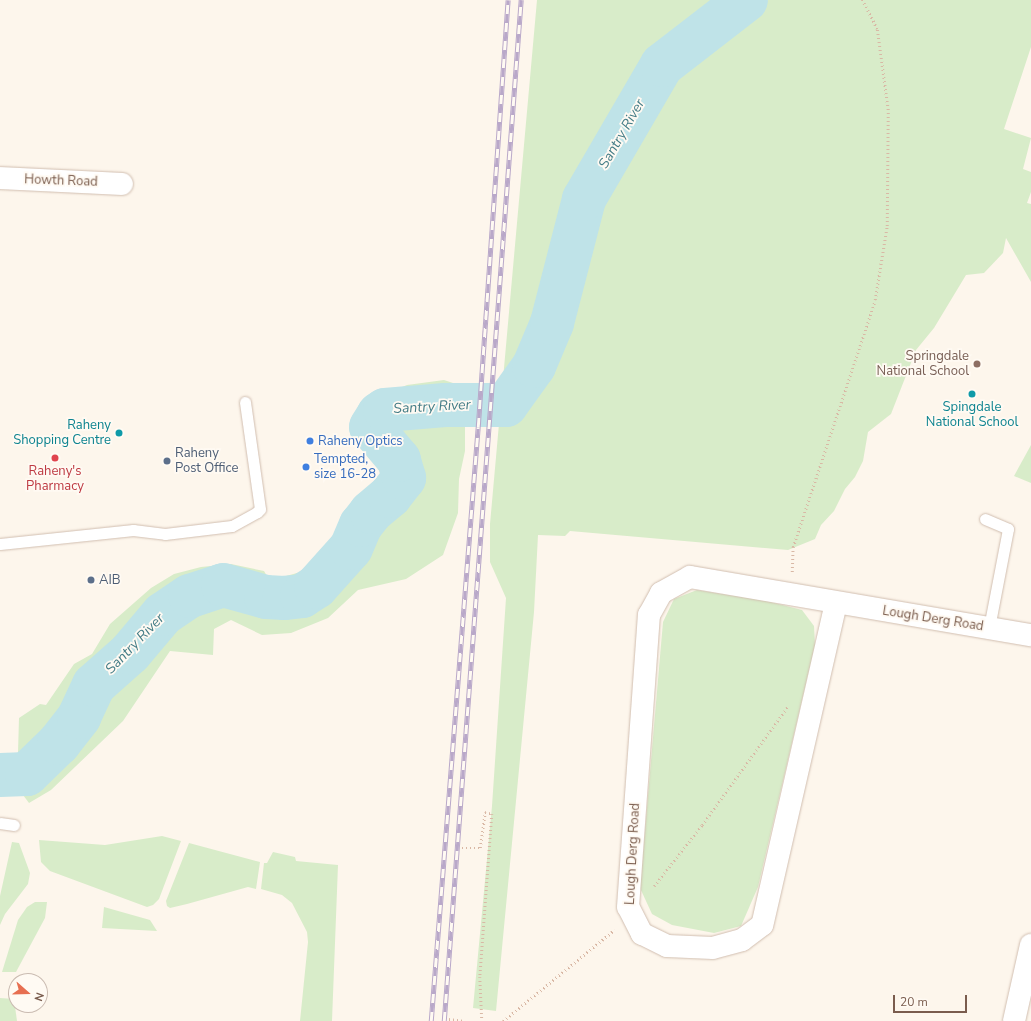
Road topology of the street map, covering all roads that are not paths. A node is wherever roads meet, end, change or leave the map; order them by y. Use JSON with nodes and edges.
{"nodes":[{"id":1,"x":0,"y":178,"type":"edge"},
{"id":2,"x":122,"y":184,"type":"dead end"},
{"id":3,"x":245,"y":402,"type":"dead end"},
{"id":4,"x":985,"y":518,"type":"dead end"},
{"id":5,"x":0,"y":544,"type":"edge"},
{"id":6,"x":836,"y":603,"type":"junction"},
{"id":7,"x":988,"y":628,"type":"junction"},
{"id":8,"x":1031,"y":635,"type":"edge"},
{"id":9,"x":0,"y":823,"type":"edge"},
{"id":10,"x":14,"y":825,"type":"dead end"},
{"id":11,"x":1031,"y":945,"type":"edge"},
{"id":12,"x":1014,"y":1021,"type":"edge"}],
"edges":[{"from":1,"to":2,"type":"street","name":"Howth Road"},
{"from":3,"to":5,"type":"lane"},
{"from":4,"to":7,"type":"lane"},
{"from":6,"to":6,"type":"street","name":"Lough Derg Road"},
{"from":6,"to":7,"type":"street","name":"Lough Derg Road"},
{"from":7,"to":8,"type":"street","name":"Lough Derg Road"},
{"from":9,"to":10,"type":"lane"},
{"from":11,"to":12,"type":"street"}]}
